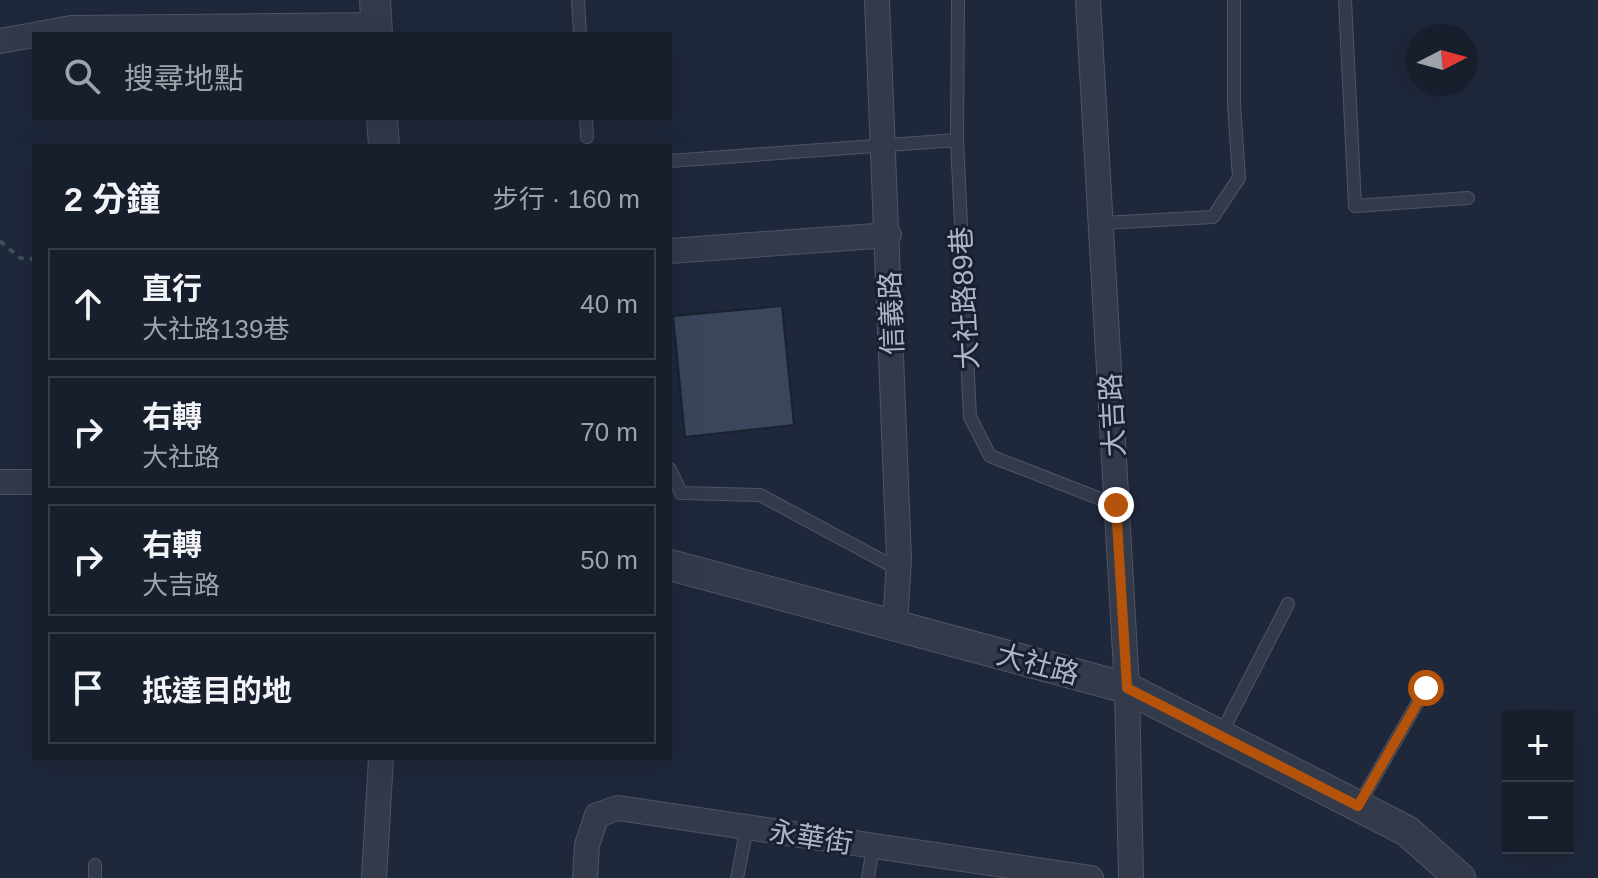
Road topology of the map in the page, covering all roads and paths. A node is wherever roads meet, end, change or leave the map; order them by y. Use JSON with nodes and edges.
{"nodes":[{"id":1,"x":578,"y":0,"type":"edge"},
{"id":2,"x":877,"y":0,"type":"edge"},
{"id":3,"x":958,"y":0,"type":"edge"},
{"id":4,"x":1088,"y":0,"type":"edge"},
{"id":5,"x":1234,"y":0,"type":"edge"},
{"id":6,"x":1345,"y":0,"type":"edge"},
{"id":7,"x":376,"y":20,"type":"edge"},
{"id":8,"x":48,"y":32,"type":"edge"},
{"id":9,"x":580,"y":32,"type":"edge"},
{"id":10,"x":32,"y":35,"type":"edge"},
{"id":11,"x":0,"y":41,"type":"edge"},
{"id":12,"x":382,"y":120,"type":"edge"},
{"id":13,"x":586,"y":120,"type":"edge"},
{"id":14,"x":587,"y":137,"type":"dead end"},
{"id":15,"x":957,"y":140,"type":"junction"},
{"id":16,"x":384,"y":144,"type":"edge"},
{"id":17,"x":884,"y":146,"type":"junction"},
{"id":18,"x":672,"y":161,"type":"edge"},
{"id":19,"x":1468,"y":198,"type":"dead end"},
{"id":20,"x":1102,"y":223,"type":"junction"},
{"id":21,"x":889,"y":235,"type":"junction"},
{"id":22,"x":0,"y":241,"type":"edge"},
{"id":23,"x":672,"y":251,"type":"edge"},
{"id":24,"x":32,"y":259,"type":"edge"},
{"id":25,"x":672,"y":473,"type":"edge"},
{"id":26,"x":0,"y":482,"type":"edge"},
{"id":27,"x":32,"y":482,"type":"edge"},
{"id":28,"x":1116,"y":505,"type":"junction"},
{"id":29,"x":672,"y":566,"type":"edge"},
{"id":30,"x":898,"y":569,"type":"junction"},
{"id":31,"x":1288,"y":604,"type":"dead end"},
{"id":32,"x":895,"y":625,"type":"junction"},
{"id":33,"x":1127,"y":688,"type":"junction"},
{"id":34,"x":1426,"y":688,"type":"dead end"},
{"id":35,"x":1220,"y":736,"type":"junction"},
{"id":36,"x":381,"y":760,"type":"edge"},
{"id":37,"x":1358,"y":806,"type":"junction"},
{"id":38,"x":747,"y":827,"type":"junction"},
{"id":39,"x":873,"y":846,"type":"junction"},
{"id":40,"x":374,"y":878,"type":"edge"},
{"id":41,"x":585,"y":878,"type":"edge"},
{"id":42,"x":737,"y":878,"type":"edge"},
{"id":43,"x":868,"y":878,"type":"edge"},
{"id":44,"x":1091,"y":878,"type":"edge"},
{"id":45,"x":1131,"y":878,"type":"edge"},
{"id":46,"x":1460,"y":878,"type":"edge"}],
"edges":[{"from":1,"to":9,"type":"lane"},
{"from":2,"to":17,"type":"street","name":"信義路"},
{"from":3,"to":15,"type":"lane","name":"大社路89巷"},
{"from":4,"to":20,"type":"street","name":"大吉路"},
{"from":5,"to":20,"type":"lane"},
{"from":6,"to":19,"type":"lane"},
{"from":7,"to":8,"type":"street"},
{"from":10,"to":11,"type":"street"},
{"from":12,"to":16,"type":"street"},
{"from":13,"to":14,"type":"lane"},
{"from":15,"to":17,"type":"lane"},
{"from":15,"to":28,"type":"lane","name":"大社路89巷"},
{"from":17,"to":18,"type":"lane"},
{"from":17,"to":21,"type":"street","name":"信義路"},
{"from":20,"to":28,"type":"street","name":"大吉路"},
{"from":21,"to":23,"type":"street"},
{"from":21,"to":30,"type":"street","name":"信義路"},
{"from":22,"to":24,"type":"path"},
{"from":25,"to":30,"type":"lane"},
{"from":26,"to":27,"type":"street"},
{"from":28,"to":33,"type":"street","name":"大吉路"},
{"from":29,"to":32,"type":"street","name":"大社路"},
{"from":30,"to":32,"type":"street","name":"信義路"},
{"from":31,"to":35,"type":"lane"},
{"from":32,"to":33,"type":"street","name":"大社路"},
{"from":33,"to":35,"type":"street","name":"大社路"},
{"from":33,"to":45,"type":"street","name":"大吉路"},
{"from":34,"to":37,"type":"lane"},
{"from":35,"to":37,"type":"street","name":"大社路"},
{"from":36,"to":40,"type":"street"},
{"from":37,"to":46,"type":"street","name":"大社路"},
{"from":38,"to":39,"type":"street","name":"永華街"},
{"from":38,"to":41,"type":"street","name":"永華街"},
{"from":38,"to":42,"type":"lane"},
{"from":39,"to":43,"type":"lane"},
{"from":39,"to":44,"type":"street","name":"永華街"}]}
